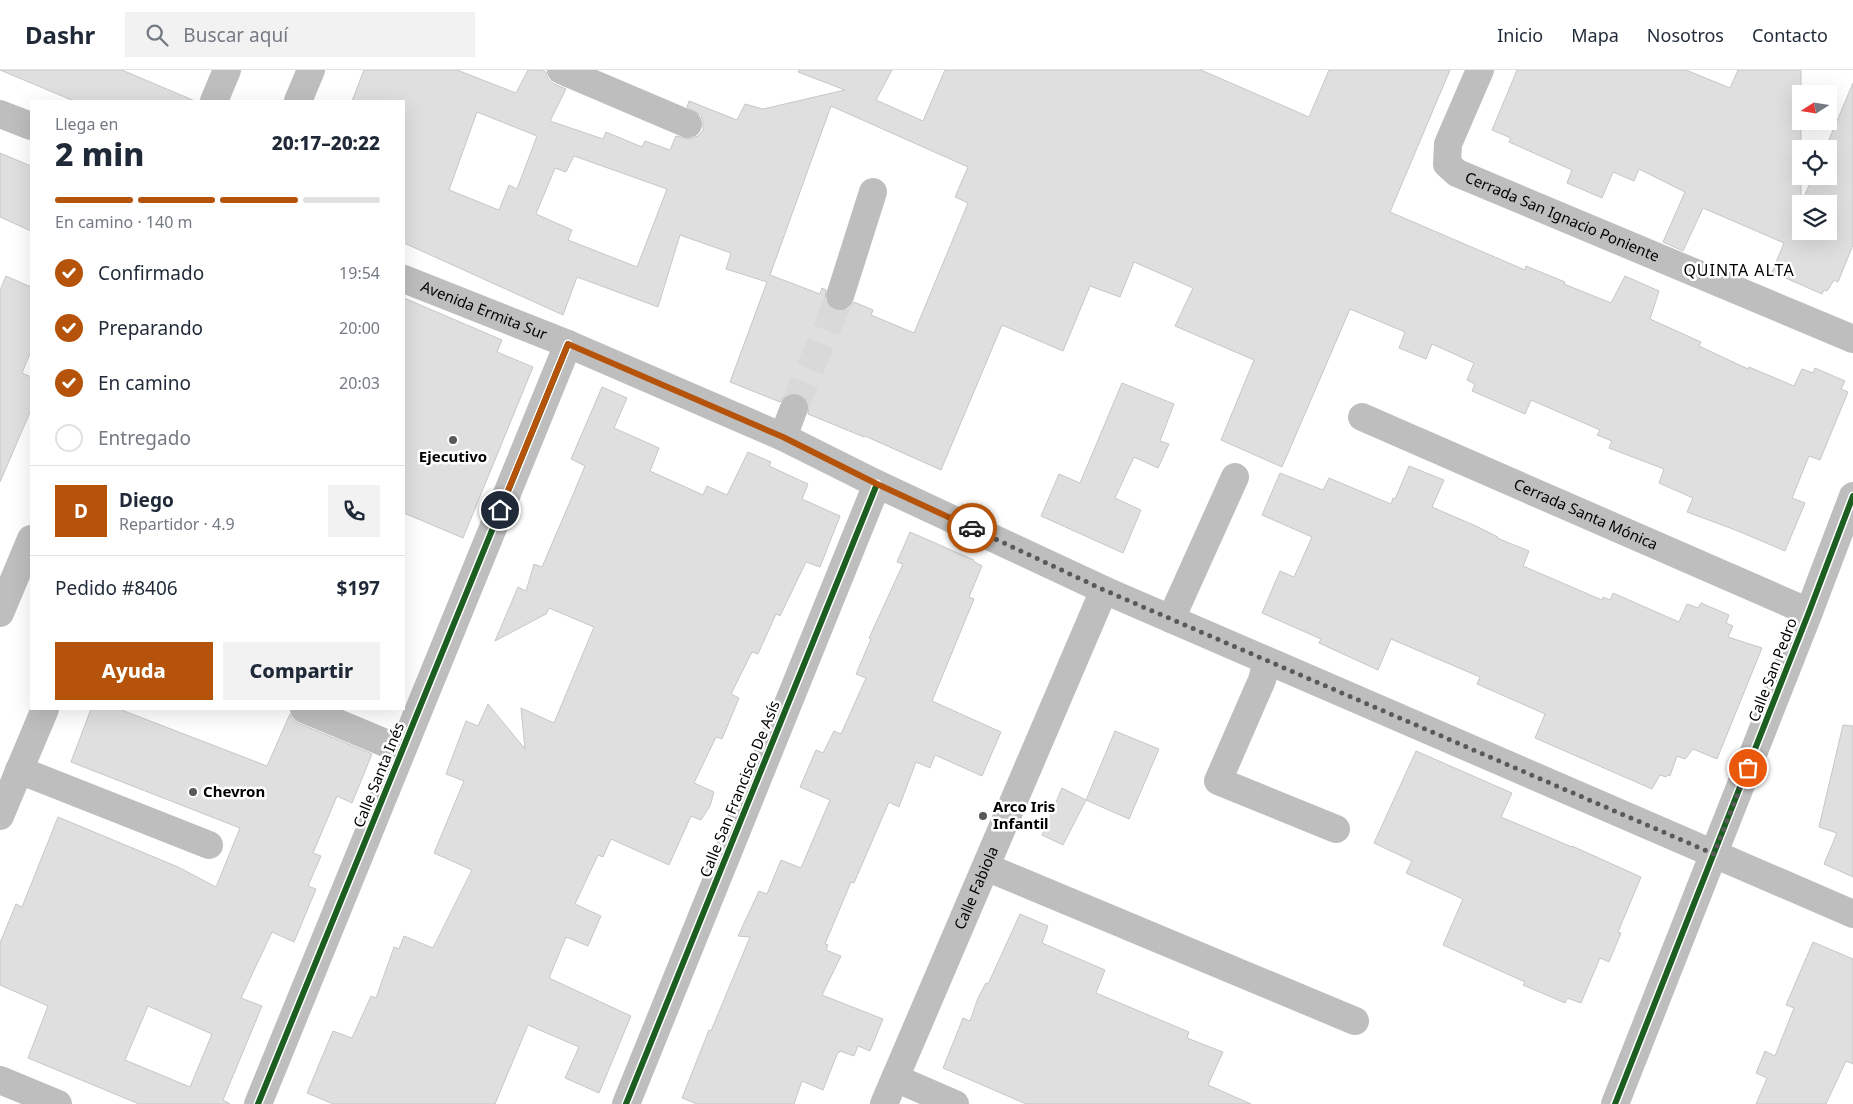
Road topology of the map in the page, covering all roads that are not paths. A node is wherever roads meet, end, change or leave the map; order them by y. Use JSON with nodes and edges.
{"nodes":[{"id":1,"x":227,"y":70,"type":"edge"},
{"id":2,"x":311,"y":70,"type":"edge"},
{"id":3,"x":561,"y":70,"type":"edge"},
{"id":4,"x":1480,"y":70,"type":"edge"},
{"id":5,"x":214,"y":100,"type":"edge"},
{"id":6,"x":298,"y":100,"type":"edge"},
{"id":7,"x":0,"y":114,"type":"edge"},
{"id":8,"x":688,"y":124,"type":"dead end"},
{"id":9,"x":30,"y":126,"type":"edge"},
{"id":10,"x":873,"y":192,"type":"dead end"},
{"id":11,"x":405,"y":279,"type":"edge"},
{"id":12,"x":840,"y":296,"type":"tunnel mouth"},
{"id":13,"x":1853,"y":339,"type":"edge"},
{"id":14,"x":568,"y":344,"type":"junction"},
{"id":15,"x":794,"y":408,"type":"tunnel mouth"},
{"id":16,"x":1362,"y":417,"type":"dead end"},
{"id":17,"x":783,"y":437,"type":"junction"},
{"id":18,"x":1235,"y":477,"type":"dead end"},
{"id":19,"x":877,"y":484,"type":"junction"},
{"id":20,"x":1853,"y":496,"type":"edge"},
{"id":21,"x":30,"y":541,"type":"edge"},
{"id":22,"x":1104,"y":590,"type":"junction"},
{"id":23,"x":1,"y":610,"type":"edge"},
{"id":24,"x":1809,"y":612,"type":"junction"},
{"id":25,"x":1171,"y":619,"type":"junction"},
{"id":26,"x":1267,"y":661,"type":"junction"},
{"id":27,"x":45,"y":710,"type":"edge"},
{"id":28,"x":306,"y":710,"type":"edge"},
{"id":29,"x":402,"y":750,"type":"junction"},
{"id":30,"x":19,"y":770,"type":"junction"},
{"id":31,"x":0,"y":816,"type":"edge"},
{"id":32,"x":1336,"y":829,"type":"dead end"},
{"id":33,"x":209,"y":845,"type":"dead end"},
{"id":34,"x":1714,"y":854,"type":"junction"},
{"id":35,"x":986,"y":867,"type":"junction"},
{"id":36,"x":1853,"y":914,"type":"edge"},
{"id":37,"x":1355,"y":1021,"type":"dead end"},
{"id":38,"x":895,"y":1078,"type":"junction"},
{"id":39,"x":0,"y":1080,"type":"edge"},
{"id":40,"x":58,"y":1104,"type":"edge"},
{"id":41,"x":258,"y":1104,"type":"edge"},
{"id":42,"x":626,"y":1104,"type":"edge"},
{"id":43,"x":884,"y":1104,"type":"edge"},
{"id":44,"x":955,"y":1104,"type":"edge"},
{"id":45,"x":1615,"y":1104,"type":"edge"}],
"edges":[{"from":1,"to":5,"type":"street"},
{"from":2,"to":6,"type":"street"},
{"from":3,"to":8,"type":"street"},
{"from":4,"to":13,"type":"street","name":"Cerrada San Ignacio Poniente"},
{"from":7,"to":9,"type":"street"},
{"from":10,"to":12,"type":"street"},
{"from":11,"to":14,"type":"street","name":"Avenida Ermita Sur"},
{"from":14,"to":17,"type":"street","name":"Avenida Ermita Sur"},
{"from":14,"to":29,"type":"street","name":"Calle Santa Inés"},
{"from":15,"to":17,"type":"street"},
{"from":16,"to":24,"type":"street","name":"Cerrada Santa Mónica"},
{"from":17,"to":19,"type":"street","name":"Avenida Ermita Sur"},
{"from":18,"to":25,"type":"street"},
{"from":19,"to":22,"type":"street","name":"Avenida Ermita Sur"},
{"from":19,"to":42,"type":"street","name":"Calle San Francisco De Asís"},
{"from":20,"to":24,"type":"street","name":"Calle San Pedro"},
{"from":21,"to":23,"type":"street"},
{"from":22,"to":25,"type":"street","name":"Avenida Ermita Sur"},
{"from":22,"to":35,"type":"street","name":"Calle Fabiola"},
{"from":24,"to":34,"type":"street","name":"Calle San Pedro"},
{"from":25,"to":26,"type":"street","name":"Avenida Ermita Sur"},
{"from":26,"to":32,"type":"street"},
{"from":26,"to":34,"type":"street","name":"Avenida Ermita Sur"},
{"from":27,"to":30,"type":"street"},
{"from":28,"to":29,"type":"street"},
{"from":29,"to":41,"type":"street","name":"Calle Santa Inés"},
{"from":30,"to":31,"type":"street"},
{"from":30,"to":33,"type":"street"},
{"from":34,"to":36,"type":"street","name":"Avenida Ermita Sur"},
{"from":34,"to":45,"type":"street","name":"Calle San Pedro"},
{"from":35,"to":37,"type":"street"},
{"from":35,"to":38,"type":"street","name":"Calle Fabiola"},
{"from":38,"to":43,"type":"street","name":"Calle Fabiola"},
{"from":38,"to":44,"type":"street"},
{"from":39,"to":40,"type":"street"}]}
